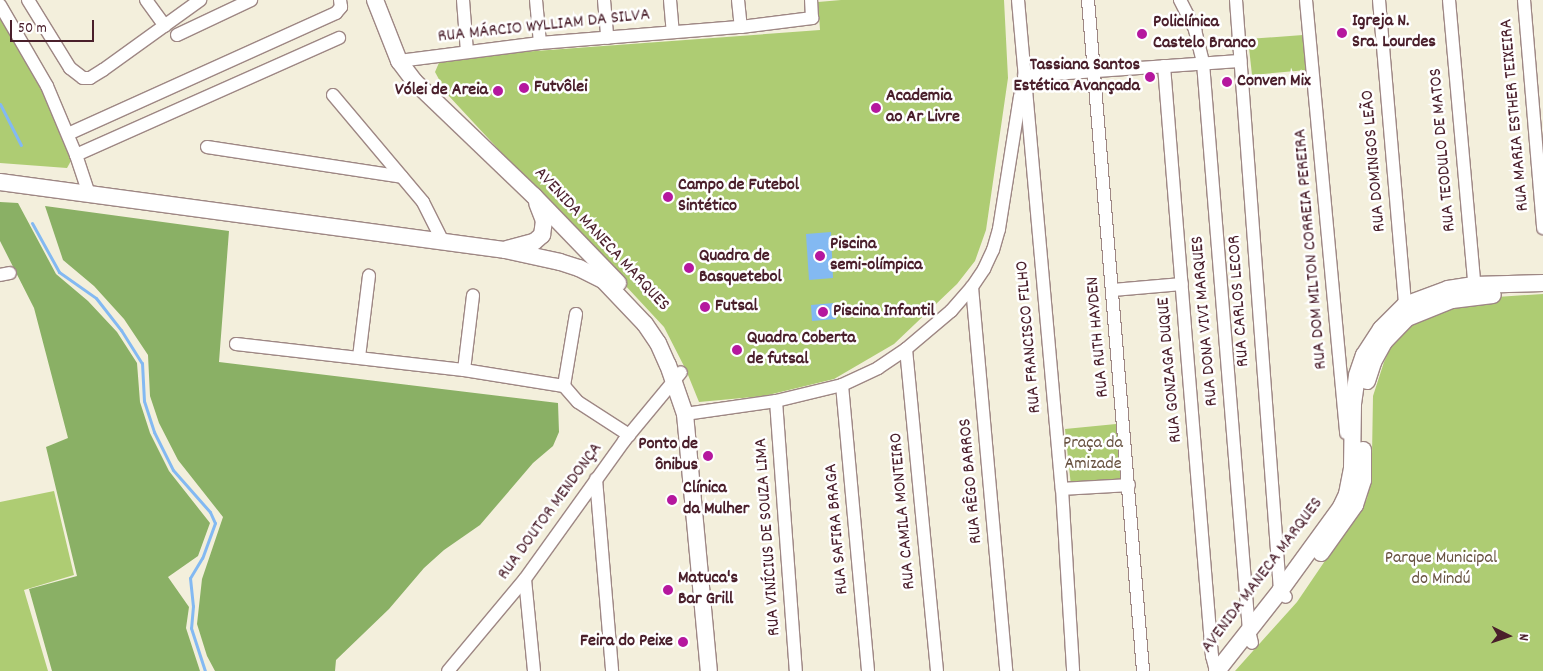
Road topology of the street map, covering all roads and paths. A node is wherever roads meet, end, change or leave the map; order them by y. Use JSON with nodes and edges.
{"nodes":[{"id":1,"x":28,"y":0,"type":"edge"},
{"id":2,"x":146,"y":0,"type":"edge"},
{"id":3,"x":251,"y":0,"type":"edge"},
{"id":4,"x":340,"y":0,"type":"edge"},
{"id":5,"x":375,"y":0,"type":"edge"},
{"id":6,"x":463,"y":0,"type":"edge"},
{"id":7,"x":536,"y":0,"type":"edge"},
{"id":8,"x":604,"y":0,"type":"edge"},
{"id":9,"x":670,"y":0,"type":"edge"},
{"id":10,"x":738,"y":0,"type":"edge"},
{"id":11,"x":811,"y":0,"type":"edge"},
{"id":12,"x":1018,"y":0,"type":"edge"},
{"id":13,"x":1088,"y":0,"type":"edge"},
{"id":14,"x":1180,"y":0,"type":"edge"},
{"id":15,"x":1236,"y":0,"type":"edge"},
{"id":16,"x":1306,"y":0,"type":"edge"},
{"id":17,"x":1379,"y":0,"type":"edge"},
{"id":18,"x":1449,"y":0,"type":"edge"},
{"id":19,"x":1524,"y":0,"type":"edge"},
{"id":20,"x":191,"y":3,"type":"edge"},
{"id":21,"x":0,"y":4,"type":"edge"},
{"id":22,"x":165,"y":26,"type":"junction"},
{"id":23,"x":740,"y":27,"type":"junction"},
{"id":24,"x":673,"y":32,"type":"junction"},
{"id":25,"x":177,"y":35,"type":"dead end"},
{"id":26,"x":339,"y":38,"type":"dead end"},
{"id":27,"x":607,"y":38,"type":"junction"},
{"id":28,"x":540,"y":43,"type":"junction"},
{"id":29,"x":467,"y":52,"type":"junction"},
{"id":30,"x":399,"y":61,"type":"junction"},
{"id":31,"x":1240,"y":61,"type":"junction"},
{"id":32,"x":1203,"y":63,"type":"junction"},
{"id":33,"x":1164,"y":66,"type":"junction"},
{"id":34,"x":1094,"y":71,"type":"junction"},
{"id":35,"x":1024,"y":76,"type":"junction"},
{"id":36,"x":333,"y":95,"type":"dead end"},
{"id":37,"x":68,"y":134,"type":"junction"},
{"id":38,"x":207,"y":147,"type":"dead end"},
{"id":39,"x":76,"y":155,"type":"junction"},
{"id":40,"x":402,"y":177,"type":"junction"},
{"id":41,"x":3,"y":182,"type":"edge"},
{"id":42,"x":89,"y":194,"type":"junction"},
{"id":43,"x":534,"y":196,"type":"junction"},
{"id":44,"x":1543,"y":228,"type":"edge"},
{"id":45,"x":442,"y":240,"type":"junction"},
{"id":46,"x":505,"y":250,"type":"junction"},
{"id":47,"x":369,"y":276,"type":"dead end"},
{"id":48,"x":1543,"y":283,"type":"edge"},
{"id":49,"x":1182,"y":284,"type":"junction"},
{"id":50,"x":972,"y":287,"type":"junction"},
{"id":51,"x":1112,"y":290,"type":"junction"},
{"id":52,"x":1474,"y":291,"type":"junction"},
{"id":53,"x":1543,"y":293,"type":"edge"},
{"id":54,"x":473,"y":296,"type":"dead end"},
{"id":55,"x":1406,"y":312,"type":"junction"},
{"id":56,"x":576,"y":314,"type":"dead end"},
{"id":57,"x":236,"y":344,"type":"dead end"},
{"id":58,"x":906,"y":349,"type":"junction"},
{"id":59,"x":358,"y":357,"type":"junction"},
{"id":60,"x":464,"y":370,"type":"junction"},
{"id":61,"x":677,"y":376,"type":"junction"},
{"id":62,"x":842,"y":384,"type":"junction"},
{"id":63,"x":564,"y":386,"type":"junction"},
{"id":64,"x":776,"y":401,"type":"junction"},
{"id":65,"x":689,"y":414,"type":"junction"},
{"id":66,"x":629,"y":434,"type":"junction"},
{"id":67,"x":596,"y":479,"type":"junction"},
{"id":68,"x":1129,"y":485,"type":"junction"},
{"id":69,"x":1355,"y":486,"type":"junction"},
{"id":70,"x":1062,"y":489,"type":"junction"},
{"id":71,"x":525,"y":579,"type":"junction"},
{"id":72,"x":1283,"y":594,"type":"junction"},
{"id":73,"x":1250,"y":637,"type":"junction"},
{"id":74,"x":460,"y":658,"type":"junction"},
{"id":75,"x":448,"y":671,"type":"edge"},
{"id":76,"x":461,"y":671,"type":"edge"},
{"id":77,"x":534,"y":671,"type":"edge"},
{"id":78,"x":612,"y":671,"type":"edge"},
{"id":79,"x":709,"y":671,"type":"edge"},
{"id":80,"x":719,"y":671,"type":"edge"},
{"id":81,"x":796,"y":671,"type":"edge"},
{"id":82,"x":868,"y":671,"type":"edge"},
{"id":83,"x":937,"y":671,"type":"edge"},
{"id":84,"x":1006,"y":671,"type":"edge"},
{"id":85,"x":1073,"y":671,"type":"edge"},
{"id":86,"x":1143,"y":671,"type":"edge"},
{"id":87,"x":1216,"y":671,"type":"edge"},
{"id":88,"x":1228,"y":671,"type":"edge"}],
"edges":[{"from":1,"to":22,"type":"street"},
{"from":2,"to":22,"type":"street"},
{"from":3,"to":25,"type":"street"},
{"from":4,"to":37,"type":"street"},
{"from":5,"to":30,"type":"main road","name":"AVENIDA MANECA MARQUES"},
{"from":6,"to":29,"type":"street"},
{"from":7,"to":28,"type":"street"},
{"from":8,"to":27,"type":"street"},
{"from":9,"to":24,"type":"street"},
{"from":10,"to":23,"type":"street"},
{"from":11,"to":23,"type":"street","name":"RUA MÁRCIO WYLLIAM DA SILVA"},
{"from":12,"to":35,"type":"street","name":"RUA FRANCISCO FILHO"},
{"from":13,"to":34,"type":"street","name":"RUA RUTH HAYDEN"},
{"from":14,"to":32,"type":"street","name":"RUA DONA VIVI MARQUES"},
{"from":15,"to":31,"type":"street","name":"RUA CARLOS LECOR"},
{"from":16,"to":69,"type":"street","name":"RUA DOM MILTON CORREIA PEREIRA"},
{"from":17,"to":55,"type":"street","name":"RUA DOMINGOS LEÃO"},
{"from":18,"to":52,"type":"street","name":"RUA TEODULO DE MATOS"},
{"from":19,"to":44,"type":"street","name":"RUA MARIA ESTHER TEIXEIRA"},
{"from":20,"to":22,"type":"street"},
{"from":21,"to":37,"type":"street"},
{"from":23,"to":24,"type":"street","name":"RUA MÁRCIO WYLLIAM DA SILVA"},
{"from":24,"to":27,"type":"street","name":"RUA MÁRCIO WYLLIAM DA SILVA"},
{"from":26,"to":39,"type":"street"},
{"from":27,"to":28,"type":"street","name":"RUA MÁRCIO WYLLIAM DA SILVA"},
{"from":28,"to":29,"type":"street","name":"RUA MÁRCIO WYLLIAM DA SILVA"},
{"from":29,"to":30,"type":"street","name":"RUA MÁRCIO WYLLIAM DA SILVA"},
{"from":30,"to":43,"type":"main road","name":"AVENIDA MANECA MARQUES"},
{"from":31,"to":32,"type":"street"},
{"from":31,"to":72,"type":"street","name":"RUA CARLOS LECOR"},
{"from":32,"to":33,"type":"street"},
{"from":32,"to":73,"type":"street","name":"RUA DONA VIVI MARQUES"},
{"from":33,"to":34,"type":"street"},
{"from":33,"to":49,"type":"street","name":"RUA GONZAGA DUQUE"},
{"from":34,"to":35,"type":"street"},
{"from":34,"to":51,"type":"street","name":"RUA RUTH HAYDEN"},
{"from":35,"to":50,"type":"street"},
{"from":35,"to":70,"type":"street","name":"RUA FRANCISCO FILHO"},
{"from":36,"to":40,"type":"street"},
{"from":37,"to":39,"type":"street"},
{"from":38,"to":40,"type":"street"},
{"from":39,"to":42,"type":"street"},
{"from":40,"to":45,"type":"street"},
{"from":41,"to":42,"type":"main road","name":"AVENIDA MANECA MARQUES"},
{"from":42,"to":45,"type":"main road","name":"AVENIDA MANECA MARQUES"},
{"from":43,"to":46,"type":"main road"},
{"from":43,"to":61,"type":"main road","name":"AVENIDA MANECA MARQUES"},
{"from":45,"to":46,"type":"main road","name":"AVENIDA MANECA MARQUES"},
{"from":46,"to":61,"type":"main road","name":"AVENIDA MANECA MARQUES"},
{"from":47,"to":59,"type":"street"},
{"from":48,"to":52,"type":"main road","name":"AVENIDA MANECA MARQUES"},
{"from":49,"to":51,"type":"street"},
{"from":49,"to":87,"type":"street","name":"RUA GONZAGA DUQUE"},
{"from":50,"to":58,"type":"street"},
{"from":50,"to":84,"type":"street","name":"RUA RÊGO BARROS"},
{"from":51,"to":68,"type":"street","name":"RUA RUTH HAYDEN"},
{"from":52,"to":53,"type":"main road","name":"AVENIDA MANECA MARQUES"},
{"from":52,"to":55,"type":"main road","name":"AVENIDA MANECA MARQUES"},
{"from":54,"to":60,"type":"street"},
{"from":55,"to":69,"type":"main road","name":"AVENIDA MANECA MARQUES"},
{"from":56,"to":63,"type":"street"},
{"from":57,"to":59,"type":"street"},
{"from":58,"to":62,"type":"street"},
{"from":58,"to":83,"type":"street","name":"RUA CAMILA MONTEIRO"},
{"from":59,"to":60,"type":"street"},
{"from":60,"to":63,"type":"street"},
{"from":61,"to":65,"type":"main road","name":"AVENIDA MANECA MARQUES"},
{"from":61,"to":66,"type":"street","name":"RUA DOUTOR MENDONÇA"},
{"from":62,"to":64,"type":"street"},
{"from":62,"to":82,"type":"street","name":"RUA SAFIRA BRAGA"},
{"from":63,"to":66,"type":"street"},
{"from":64,"to":65,"type":"street"},
{"from":64,"to":81,"type":"street","name":"RUA VINÍCIUS DE SOUZA LIMA"},
{"from":65,"to":79,"type":"main road","name":"AVENIDA MANECA MARQUES"},
{"from":65,"to":80,"type":"main road","name":"AVENIDA MANECA MARQUES"},
{"from":66,"to":67,"type":"street","name":"RUA DOUTOR MENDONÇA"},
{"from":67,"to":71,"type":"street","name":"RUA DOUTOR MENDONÇA"},
{"from":67,"to":78,"type":"street"},
{"from":68,"to":70,"type":"street"},
{"from":68,"to":86,"type":"street","name":"RUA RUTH HAYDEN"},
{"from":69,"to":72,"type":"main road","name":"AVENIDA MANECA MARQUES"},
{"from":70,"to":85,"type":"street","name":"RUA FRANCISCO FILHO"},
{"from":71,"to":74,"type":"street","name":"RUA DOUTOR MENDONÇA"},
{"from":71,"to":77,"type":"street"},
{"from":72,"to":73,"type":"main road","name":"AVENIDA MANECA MARQUES"},
{"from":73,"to":87,"type":"main road","name":"AVENIDA MANECA MARQUES"},
{"from":73,"to":88,"type":"main road","name":"AVENIDA MANECA MARQUES"},
{"from":74,"to":75,"type":"street","name":"RUA DOUTOR MENDONÇA"},
{"from":74,"to":76,"type":"street"}]}
